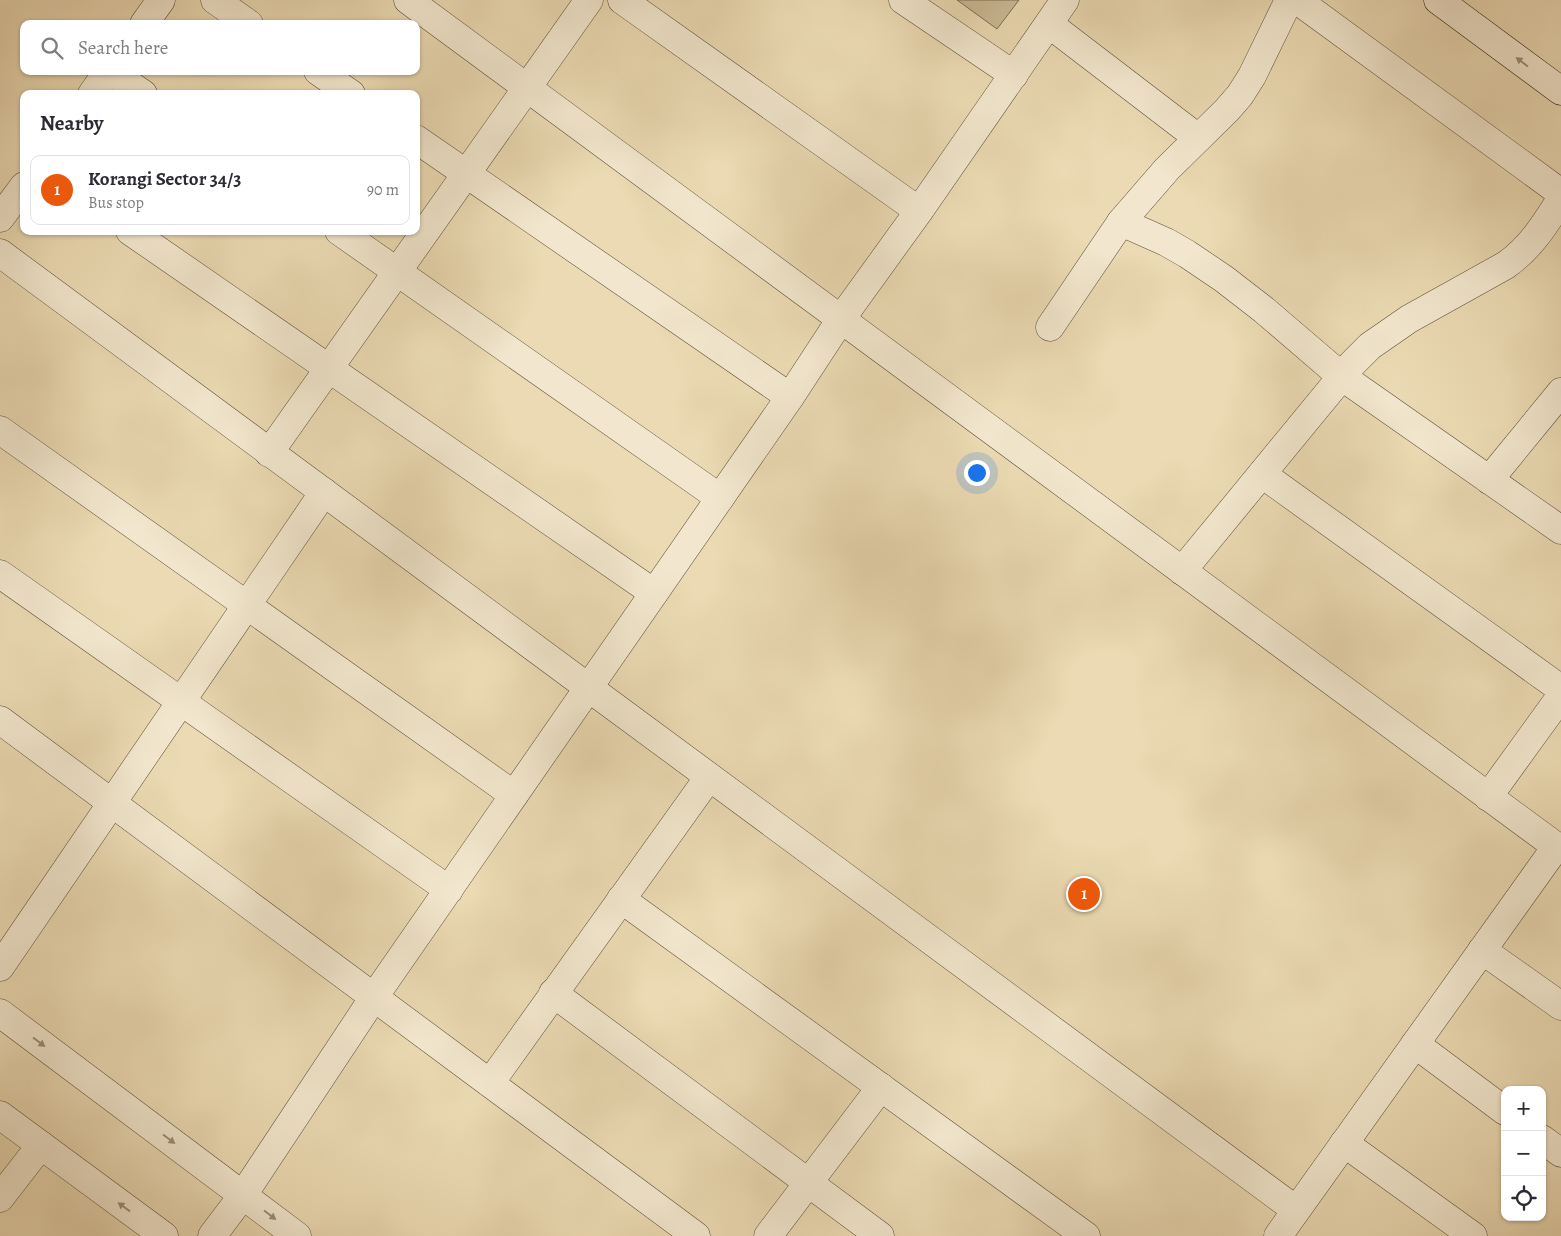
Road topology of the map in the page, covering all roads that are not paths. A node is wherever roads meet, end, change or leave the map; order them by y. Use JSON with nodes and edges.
{"nodes":[{"id":1,"x":161,"y":0,"type":"edge"},
{"id":2,"x":215,"y":0,"type":"edge"},
{"id":3,"x":408,"y":0,"type":"edge"},
{"id":4,"x":589,"y":0,"type":"edge"},
{"id":5,"x":622,"y":0,"type":"edge"},
{"id":6,"x":903,"y":0,"type":"edge"},
{"id":7,"x":1066,"y":0,"type":"edge"},
{"id":8,"x":1289,"y":0,"type":"edge"},
{"id":9,"x":1297,"y":0,"type":"edge"},
{"id":10,"x":1438,"y":0,"type":"edge"},
{"id":11,"x":147,"y":20,"type":"edge"},
{"id":12,"x":243,"y":20,"type":"edge"},
{"id":13,"x":1049,"y":24,"type":"junction"},
{"id":14,"x":106,"y":75,"type":"edge"},
{"id":15,"x":115,"y":75,"type":"edge"},
{"id":16,"x":324,"y":75,"type":"edge"},
{"id":17,"x":1014,"y":75,"type":"junction"},
{"id":18,"x":527,"y":88,"type":"junction"},
{"id":19,"x":95,"y":90,"type":"edge"},
{"id":20,"x":136,"y":90,"type":"edge"},
{"id":21,"x":345,"y":90,"type":"edge"},
{"id":22,"x":1561,"y":91,"type":"edge"},
{"id":23,"x":1198,"y":138,"type":"junction"},
{"id":24,"x":420,"y":142,"type":"edge"},
{"id":25,"x":466,"y":174,"type":"junction"},
{"id":26,"x":20,"y":191,"type":"edge"},
{"id":27,"x":1561,"y":193,"type":"edge"},
{"id":28,"x":1561,"y":200,"type":"edge"},
{"id":29,"x":919,"y":211,"type":"junction"},
{"id":30,"x":0,"y":218,"type":"edge"},
{"id":31,"x":1121,"y":222,"type":"junction"},
{"id":32,"x":136,"y":235,"type":"edge"},
{"id":33,"x":345,"y":235,"type":"edge"},
{"id":34,"x":0,"y":254,"type":"edge"},
{"id":35,"x":397,"y":272,"type":"junction"},
{"id":36,"x":840,"y":319,"type":"junction"},
{"id":37,"x":1050,"y":327,"type":"dead end"},
{"id":38,"x":329,"y":368,"type":"junction"},
{"id":39,"x":1341,"y":376,"type":"junction"},
{"id":40,"x":1561,"y":392,"type":"edge"},
{"id":41,"x":790,"y":397,"type":"junction"},
{"id":42,"x":0,"y":430,"type":"edge"},
{"id":43,"x":270,"y":453,"type":"junction"},
{"id":44,"x":1262,"y":474,"type":"junction"},
{"id":45,"x":1489,"y":480,"type":"junction"},
{"id":46,"x":324,"y":492,"type":"junction"},
{"id":47,"x":720,"y":498,"type":"junction"},
{"id":48,"x":1561,"y":530,"type":"edge"},
{"id":49,"x":1182,"y":571,"type":"junction"},
{"id":50,"x":0,"y":574,"type":"edge"},
{"id":51,"x":654,"y":593,"type":"junction"},
{"id":52,"x":247,"y":605,"type":"junction"},
{"id":53,"x":589,"y":688,"type":"junction"},
{"id":54,"x":1561,"y":689,"type":"edge"},
{"id":55,"x":1561,"y":696,"type":"edge"},
{"id":56,"x":181,"y":702,"type":"junction"},
{"id":57,"x":0,"y":720,"type":"edge"},
{"id":58,"x":709,"y":777,"type":"junction"},
{"id":59,"x":514,"y":796,"type":"junction"},
{"id":60,"x":1488,"y":797,"type":"junction"},
{"id":61,"x":112,"y":803,"type":"junction"},
{"id":62,"x":1558,"y":848,"type":"edge"},
{"id":63,"x":448,"y":890,"type":"junction"},
{"id":64,"x":621,"y":899,"type":"junction"},
{"id":65,"x":1482,"y":950,"type":"junction"},
{"id":66,"x":0,"y":967,"type":"edge"},
{"id":67,"x":553,"y":993,"type":"junction"},
{"id":68,"x":374,"y":997,"type":"junction"},
{"id":69,"x":1561,"y":1006,"type":"edge"},
{"id":70,"x":0,"y":1013,"type":"edge"},
{"id":71,"x":1415,"y":1044,"type":"junction"},
{"id":72,"x":490,"y":1083,"type":"junction"},
{"id":73,"x":881,"y":1087,"type":"junction"},
{"id":74,"x":1501,"y":1108,"type":"edge"},
{"id":75,"x":0,"y":1115,"type":"edge"},
{"id":76,"x":1546,"y":1142,"type":"edge"},
{"id":77,"x":1344,"y":1143,"type":"junction"},
{"id":78,"x":41,"y":1145,"type":"junction"},
{"id":79,"x":1561,"y":1153,"type":"edge"},
{"id":80,"x":808,"y":1182,"type":"junction"},
{"id":81,"x":243,"y":1195,"type":"junction"},
{"id":82,"x":0,"y":1198,"type":"edge"},
{"id":83,"x":1296,"y":1210,"type":"junction"},
{"id":84,"x":1280,"y":1235,"type":"edge"},
{"id":85,"x":164,"y":1236,"type":"edge"},
{"id":86,"x":212,"y":1236,"type":"edge"},
{"id":87,"x":297,"y":1236,"type":"edge"},
{"id":88,"x":696,"y":1236,"type":"edge"},
{"id":89,"x":768,"y":1236,"type":"edge"},
{"id":90,"x":880,"y":1236,"type":"edge"},
{"id":91,"x":1086,"y":1236,"type":"edge"},
{"id":92,"x":1473,"y":1236,"type":"edge"}],
"edges":[{"from":1,"to":11,"type":"street"},
{"from":2,"to":12,"type":"street"},
{"from":3,"to":18,"type":"street"},
{"from":4,"to":18,"type":"street"},
{"from":5,"to":29,"type":"street"},
{"from":6,"to":17,"type":"street"},
{"from":7,"to":13,"type":"street"},
{"from":8,"to":23,"type":"street"},
{"from":9,"to":27,"type":"street"},
{"from":22,"to":10,"type":"street","one_way":true},
{"from":13,"to":17,"type":"street"},
{"from":13,"to":23,"type":"street"},
{"from":14,"to":19,"type":"street"},
{"from":15,"to":20,"type":"street"},
{"from":16,"to":21,"type":"street"},
{"from":17,"to":29,"type":"street"},
{"from":18,"to":25,"type":"street"},
{"from":18,"to":36,"type":"street"},
{"from":23,"to":31,"type":"street"},
{"from":24,"to":25,"type":"street"},
{"from":25,"to":35,"type":"street"},
{"from":25,"to":41,"type":"street"},
{"from":26,"to":30,"type":"street"},
{"from":28,"to":39,"type":"street"},
{"from":29,"to":36,"type":"street"},
{"from":31,"to":37,"type":"street"},
{"from":31,"to":39,"type":"street"},
{"from":32,"to":38,"type":"street"},
{"from":33,"to":35,"type":"street"},
{"from":34,"to":43,"type":"street"},
{"from":35,"to":38,"type":"street"},
{"from":35,"to":47,"type":"street"},
{"from":36,"to":41,"type":"street"},
{"from":36,"to":49,"type":"street"},
{"from":38,"to":43,"type":"street"},
{"from":38,"to":51,"type":"street"},
{"from":39,"to":44,"type":"street"},
{"from":39,"to":45,"type":"street"},
{"from":40,"to":45,"type":"street"},
{"from":41,"to":47,"type":"street"},
{"from":42,"to":52,"type":"street"},
{"from":43,"to":46,"type":"street"},
{"from":44,"to":49,"type":"street"},
{"from":44,"to":54,"type":"street"},
{"from":45,"to":48,"type":"street"},
{"from":46,"to":52,"type":"street"},
{"from":46,"to":53,"type":"street"},
{"from":47,"to":51,"type":"street"},
{"from":49,"to":60,"type":"street"},
{"from":50,"to":56,"type":"street"},
{"from":51,"to":53,"type":"street"},
{"from":52,"to":56,"type":"street"},
{"from":52,"to":59,"type":"street"},
{"from":53,"to":58,"type":"street"},
{"from":53,"to":59,"type":"street"},
{"from":55,"to":60,"type":"street"},
{"from":56,"to":61,"type":"street"},
{"from":56,"to":63,"type":"street"},
{"from":57,"to":61,"type":"street"},
{"from":58,"to":64,"type":"street"},
{"from":58,"to":83,"type":"street"},
{"from":59,"to":63,"type":"street"},
{"from":60,"to":62,"type":"street"},
{"from":61,"to":66,"type":"street"},
{"from":61,"to":68,"type":"street"},
{"from":62,"to":65,"type":"street"},
{"from":63,"to":68,"type":"street"},
{"from":64,"to":67,"type":"street"},
{"from":64,"to":73,"type":"street"},
{"from":65,"to":69,"type":"street"},
{"from":65,"to":71,"type":"street"},
{"from":67,"to":72,"type":"street"},
{"from":67,"to":80,"type":"street"},
{"from":68,"to":72,"type":"street"},
{"from":68,"to":81,"type":"street"},
{"from":70,"to":81,"type":"street","one_way":true},
{"from":71,"to":74,"type":"street"},
{"from":71,"to":77,"type":"street"},
{"from":72,"to":88,"type":"street"},
{"from":73,"to":80,"type":"street"},
{"from":73,"to":91,"type":"street"},
{"from":75,"to":78,"type":"street"},
{"from":76,"to":79,"type":"street"},
{"from":77,"to":83,"type":"street"},
{"from":77,"to":92,"type":"street"},
{"from":78,"to":82,"type":"street"},
{"from":85,"to":78,"type":"street","one_way":true},
{"from":80,"to":89,"type":"street"},
{"from":80,"to":90,"type":"street"},
{"from":81,"to":86,"type":"street"},
{"from":81,"to":87,"type":"street","one_way":true},
{"from":83,"to":84,"type":"street"}]}
